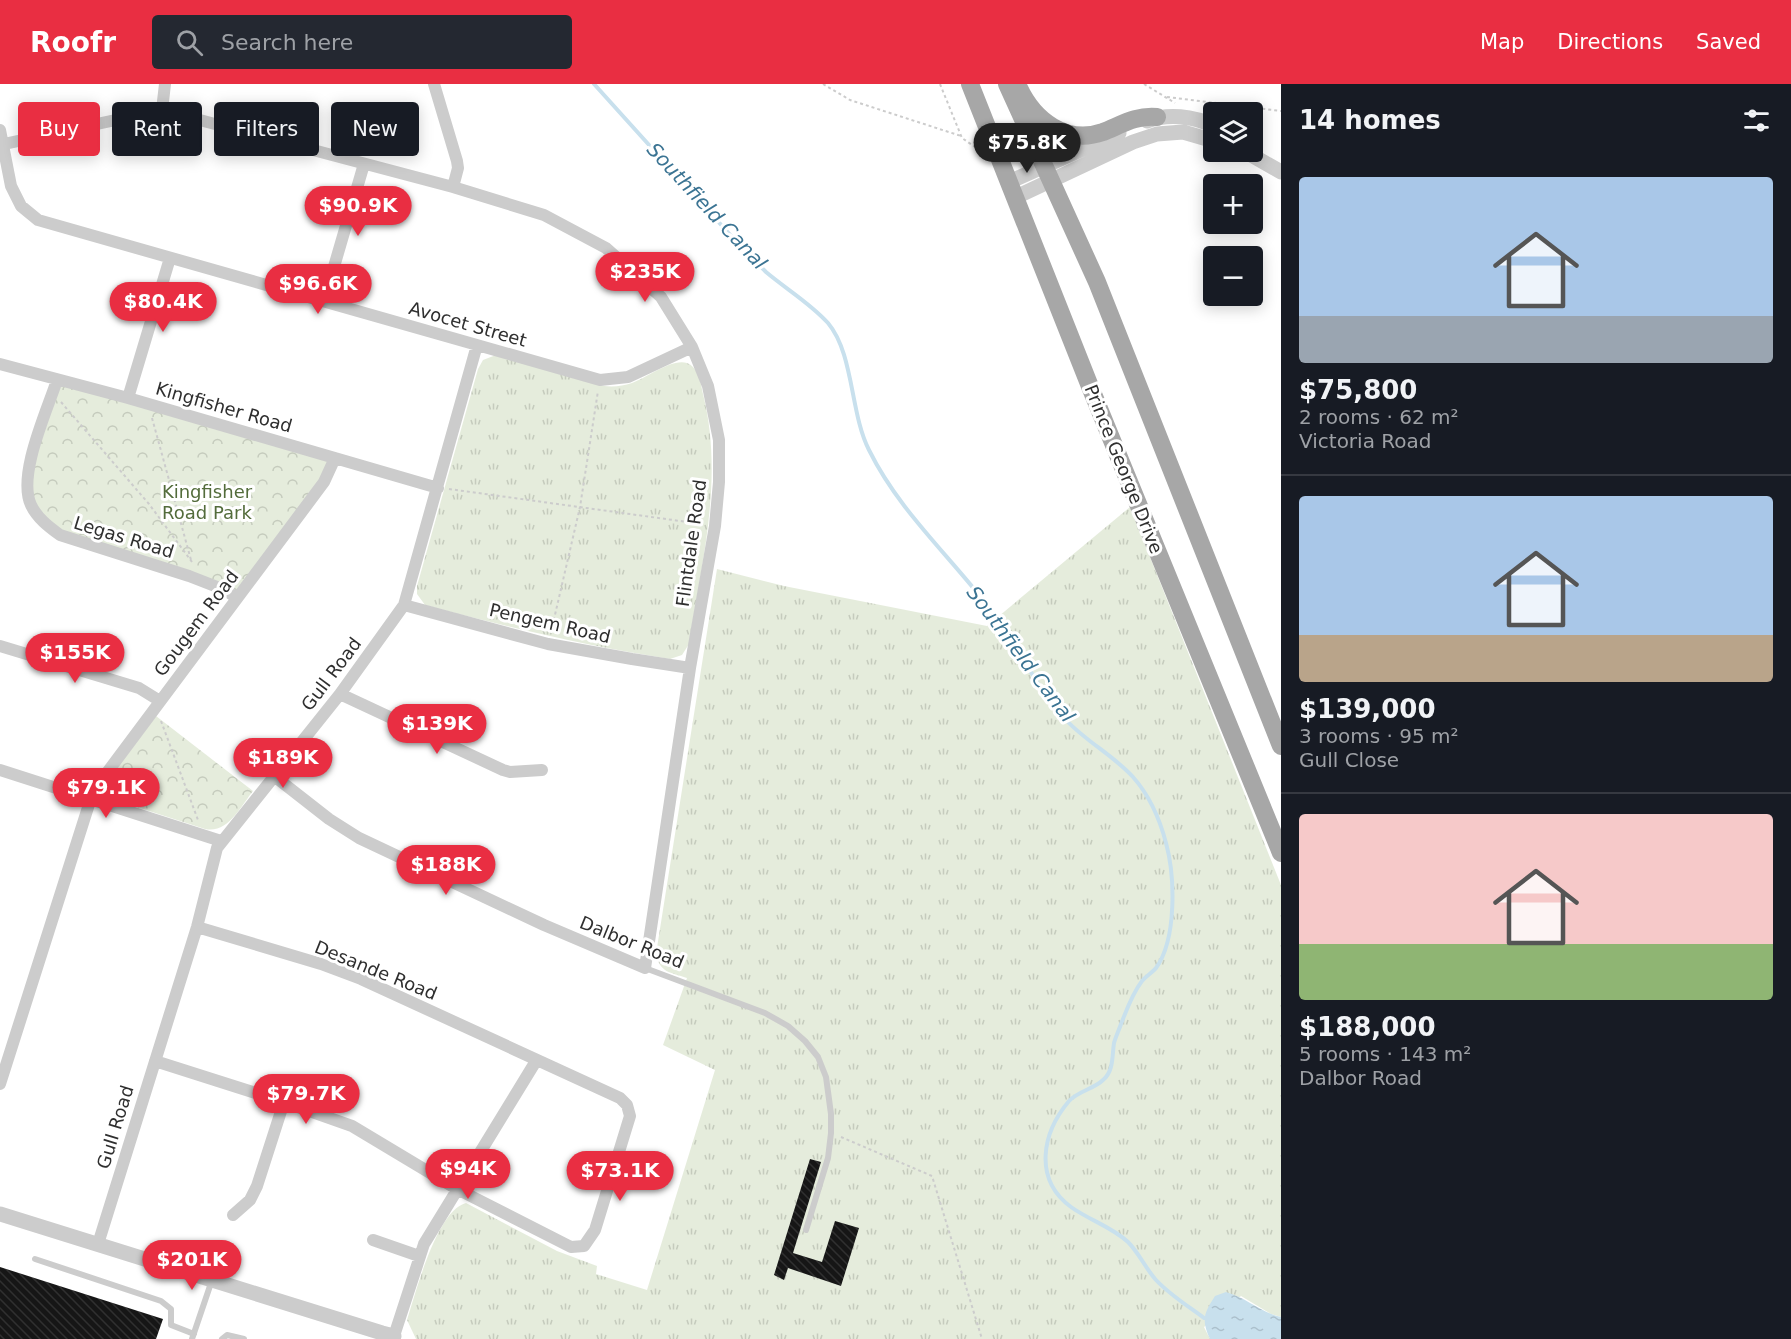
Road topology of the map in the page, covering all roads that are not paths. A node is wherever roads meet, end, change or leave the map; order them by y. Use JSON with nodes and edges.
{"nodes":[{"id":1,"x":165,"y":84,"type":"edge"},
{"id":2,"x":434,"y":84,"type":"edge"},
{"id":3,"x":970,"y":84,"type":"edge"},
{"id":4,"x":1007,"y":84,"type":"edge"},
{"id":5,"x":1017,"y":84,"type":"edge"},
{"id":6,"x":163,"y":102,"type":"edge"},
{"id":7,"x":1157,"y":117,"type":"junction"},
{"id":8,"x":112,"y":121,"type":"edge"},
{"id":9,"x":202,"y":121,"type":"edge"},
{"id":10,"x":1203,"y":123,"type":"edge"},
{"id":11,"x":0,"y":130,"type":"edge"},
{"id":12,"x":1203,"y":138,"type":"edge"},
{"id":13,"x":2,"y":144,"type":"edge"},
{"id":14,"x":1263,"y":162,"type":"edge"},
{"id":15,"x":364,"y":164,"type":"junction"},
{"id":16,"x":1281,"y":172,"type":"edge"},
{"id":17,"x":1048,"y":174,"type":"junction"},
{"id":18,"x":453,"y":187,"type":"junction"},
{"id":19,"x":1012,"y":190,"type":"junction"},
{"id":20,"x":170,"y":258,"type":"junction"},
{"id":21,"x":324,"y":301,"type":"junction"},
{"id":22,"x":477,"y":345,"type":"junction"},
{"id":23,"x":692,"y":347,"type":"junction"},
{"id":24,"x":0,"y":364,"type":"edge"},
{"id":25,"x":57,"y":380,"type":"junction"},
{"id":26,"x":128,"y":398,"type":"junction"},
{"id":27,"x":335,"y":458,"type":"junction"},
{"id":28,"x":438,"y":488,"type":"junction"},
{"id":29,"x":237,"y":598,"type":"junction"},
{"id":30,"x":404,"y":605,"type":"junction"},
{"id":31,"x":0,"y":646,"type":"edge"},
{"id":32,"x":690,"y":668,"type":"junction"},
{"id":33,"x":340,"y":694,"type":"junction"},
{"id":34,"x":160,"y":701,"type":"junction"},
{"id":35,"x":1281,"y":746,"type":"edge"},
{"id":36,"x":0,"y":770,"type":"edge"},
{"id":37,"x":543,"y":770,"type":"dead end"},
{"id":38,"x":274,"y":776,"type":"junction"},
{"id":39,"x":91,"y":798,"type":"junction"},
{"id":40,"x":221,"y":841,"type":"junction"},
{"id":41,"x":1281,"y":853,"type":"edge"},
{"id":42,"x":197,"y":927,"type":"junction"},
{"id":43,"x":645,"y":968,"type":"junction"},
{"id":44,"x":155,"y":1061,"type":"junction"},
{"id":45,"x":536,"y":1061,"type":"junction"},
{"id":46,"x":0,"y":1084,"type":"edge"},
{"id":47,"x":284,"y":1102,"type":"junction"},
{"id":48,"x":457,"y":1189,"type":"junction"},
{"id":49,"x":0,"y":1214,"type":"edge"},
{"id":50,"x":234,"y":1215,"type":"dead end"},
{"id":51,"x":806,"y":1230,"type":"dead end"},
{"id":52,"x":373,"y":1240,"type":"dead end"},
{"id":53,"x":98,"y":1244,"type":"junction"},
{"id":54,"x":419,"y":1256,"type":"junction"},
{"id":55,"x":35,"y":1258,"type":"dead end"},
{"id":56,"x":212,"y":1280,"type":"junction"},
{"id":57,"x":193,"y":1337,"type":"edge"},
{"id":58,"x":393,"y":1338,"type":"edge"},
{"id":59,"x":222,"y":1339,"type":"edge"},
{"id":60,"x":243,"y":1339,"type":"edge"}],
"edges":[{"from":1,"to":6,"type":"street"},
{"from":2,"to":18,"type":"street"},
{"from":3,"to":19,"type":"main road","name":"Prince George Drive"},
{"from":4,"to":17,"type":"main road"},
{"from":5,"to":7,"type":"main road"},
{"from":7,"to":10,"type":"street"},
{"from":7,"to":17,"type":"street"},
{"from":8,"to":13,"type":"street","name":"Flintdale Road"},
{"from":9,"to":15,"type":"street","name":"Flintdale Road"},
{"from":11,"to":13,"type":"street","name":"Avocet Street"},
{"from":12,"to":17,"type":"street"},
{"from":13,"to":20,"type":"street","name":"Avocet Street"},
{"from":14,"to":16,"type":"street"},
{"from":15,"to":18,"type":"street","name":"Flintdale Road"},
{"from":15,"to":21,"type":"street"},
{"from":17,"to":19,"type":"street"},
{"from":17,"to":35,"type":"main road"},
{"from":18,"to":23,"type":"street","name":"Flintdale Road"},
{"from":19,"to":41,"type":"main road","name":"Prince George Drive"},
{"from":20,"to":21,"type":"street","name":"Avocet Street"},
{"from":20,"to":26,"type":"street"},
{"from":21,"to":22,"type":"street","name":"Avocet Street"},
{"from":22,"to":23,"type":"street","name":"Avocet Street"},
{"from":22,"to":28,"type":"street","name":"Gull Road"},
{"from":23,"to":32,"type":"street","name":"Flintdale Road"},
{"from":24,"to":25,"type":"street","name":"Kingfisher Road"},
{"from":25,"to":26,"type":"street","name":"Kingfisher Road"},
{"from":25,"to":29,"type":"street","name":"Legas Road"},
{"from":26,"to":27,"type":"street","name":"Kingfisher Road"},
{"from":27,"to":28,"type":"street","name":"Kingfisher Road"},
{"from":27,"to":29,"type":"street","name":"Gougem Road"},
{"from":28,"to":30,"type":"street","name":"Gull Road"},
{"from":29,"to":34,"type":"street","name":"Gougem Road"},
{"from":30,"to":32,"type":"street","name":"Pengem Road"},
{"from":30,"to":33,"type":"street","name":"Gull Road"},
{"from":31,"to":34,"type":"street"},
{"from":32,"to":43,"type":"street","name":"Flintdale Road"},
{"from":33,"to":37,"type":"street"},
{"from":33,"to":38,"type":"street","name":"Gull Road"},
{"from":34,"to":39,"type":"street","name":"Gougem Road"},
{"from":36,"to":39,"type":"street"},
{"from":38,"to":40,"type":"street","name":"Gull Road"},
{"from":38,"to":43,"type":"street","name":"Dalbor Road"},
{"from":39,"to":40,"type":"street"},
{"from":39,"to":46,"type":"street","name":"Gougem Road"},
{"from":40,"to":42,"type":"street","name":"Gull Road"},
{"from":42,"to":44,"type":"street","name":"Gull Road"},
{"from":42,"to":45,"type":"street","name":"Desande Road"},
{"from":43,"to":51,"type":"lane","name":"Dalbor Road"},
{"from":44,"to":47,"type":"street"},
{"from":44,"to":53,"type":"street","name":"Gull Road"},
{"from":45,"to":48,"type":"street"},
{"from":45,"to":48,"type":"street","name":"Desande Road"},
{"from":47,"to":48,"type":"street"},
{"from":47,"to":50,"type":"street"},
{"from":48,"to":54,"type":"street"},
{"from":49,"to":53,"type":"street"},
{"from":52,"to":54,"type":"street"},
{"from":53,"to":56,"type":"street"},
{"from":54,"to":58,"type":"street"},
{"from":55,"to":57,"type":"lane"},
{"from":56,"to":57,"type":"lane"},
{"from":56,"to":58,"type":"street"},
{"from":59,"to":60,"type":"lane"}]}
